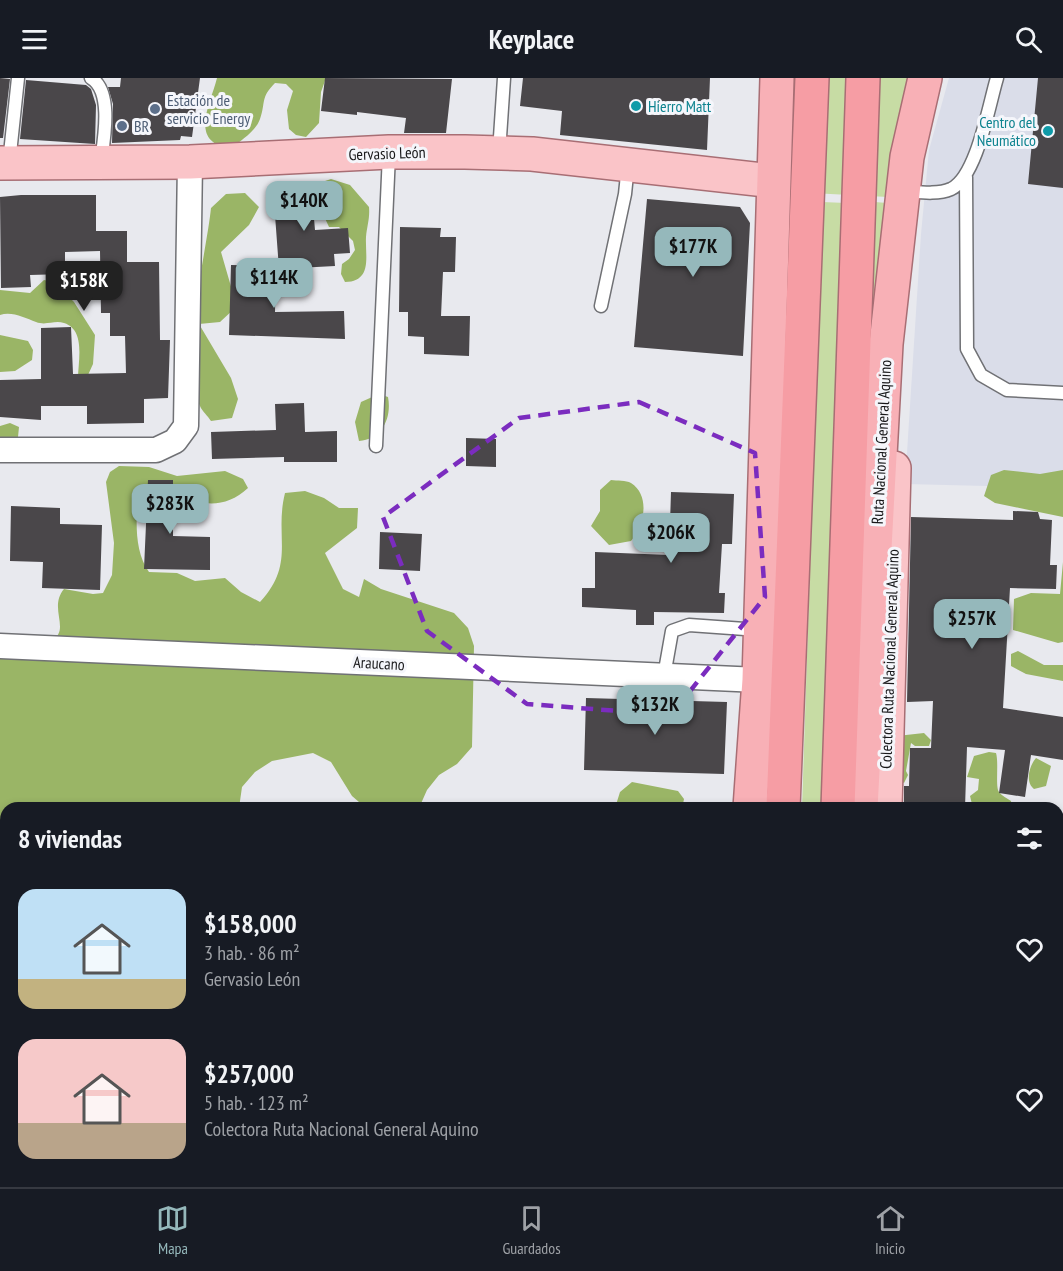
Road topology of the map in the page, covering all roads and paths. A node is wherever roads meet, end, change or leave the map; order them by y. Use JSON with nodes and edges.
{"nodes":[{"id":1,"x":18,"y":78,"type":"edge"},
{"id":2,"x":91,"y":78,"type":"edge"},
{"id":3,"x":504,"y":78,"type":"edge"},
{"id":4,"x":777,"y":78,"type":"edge"},
{"id":5,"x":812,"y":78,"type":"edge"},
{"id":6,"x":864,"y":78,"type":"edge"},
{"id":7,"x":925,"y":78,"type":"edge"},
{"id":8,"x":997,"y":78,"type":"edge"},
{"id":9,"x":389,"y":152,"type":"junction"},
{"id":10,"x":499,"y":153,"type":"junction"},
{"id":11,"x":101,"y":162,"type":"junction"},
{"id":12,"x":190,"y":162,"type":"junction"},
{"id":13,"x":4,"y":163,"type":"edge"},
{"id":14,"x":628,"y":164,"type":"junction"},
{"id":15,"x":966,"y":177,"type":"junction"},
{"id":16,"x":773,"y":181,"type":"junction"},
{"id":17,"x":902,"y":206,"type":"junction"},
{"id":18,"x":601,"y":306,"type":"dead end"},
{"id":19,"x":1063,"y":393,"type":"edge"},
{"id":20,"x":376,"y":446,"type":"dead end"},
{"id":21,"x":0,"y":450,"type":"edge"},
{"id":22,"x":760,"y":630,"type":"junction"},
{"id":23,"x":0,"y":646,"type":"edge"},
{"id":24,"x":664,"y":676,"type":"junction"},
{"id":25,"x":759,"y":680,"type":"junction"},
{"id":26,"x":750,"y":802,"type":"edge"},
{"id":27,"x":783,"y":802,"type":"edge"},
{"id":28,"x":838,"y":802,"type":"edge"},
{"id":29,"x":861,"y":802,"type":"edge"},
{"id":30,"x":885,"y":802,"type":"edge"}],
"edges":[{"from":1,"to":13,"type":"lane"},
{"from":2,"to":11,"type":"lane"},
{"from":3,"to":10,"type":"lane"},
{"from":4,"to":16,"type":"highway"},
{"from":5,"to":27,"type":"highway"},
{"from":6,"to":28,"type":"highway","name":"Ruta Nacional General Aquino"},
{"from":7,"to":17,"type":"highway","name":"Ruta Nacional General Aquino"},
{"from":8,"to":15,"type":"lane"},
{"from":9,"to":10,"type":"main road","name":"Gervasio León"},
{"from":9,"to":12,"type":"main road","name":"Gervasio León"},
{"from":9,"to":20,"type":"lane"},
{"from":10,"to":14,"type":"main road","name":"Gervasio León"},
{"from":11,"to":12,"type":"main road","name":"Gervasio León"},
{"from":11,"to":13,"type":"main road","name":"Gervasio León"},
{"from":12,"to":21,"type":"street"},
{"from":14,"to":16,"type":"main road","name":"Gervasio León"},
{"from":14,"to":18,"type":"lane"},
{"from":15,"to":17,"type":"lane"},
{"from":15,"to":19,"type":"lane"},
{"from":16,"to":22,"type":"highway"},
{"from":17,"to":29,"type":"highway","name":"Ruta Nacional General Aquino"},
{"from":17,"to":30,"type":"main road","name":"Colectora Ruta Nacional General Aquino"},
{"from":22,"to":24,"type":"lane"},
{"from":22,"to":25,"type":"highway"},
{"from":23,"to":24,"type":"street","name":"Araucano"},
{"from":24,"to":25,"type":"street","name":"Araucano"},
{"from":25,"to":26,"type":"highway"}]}
